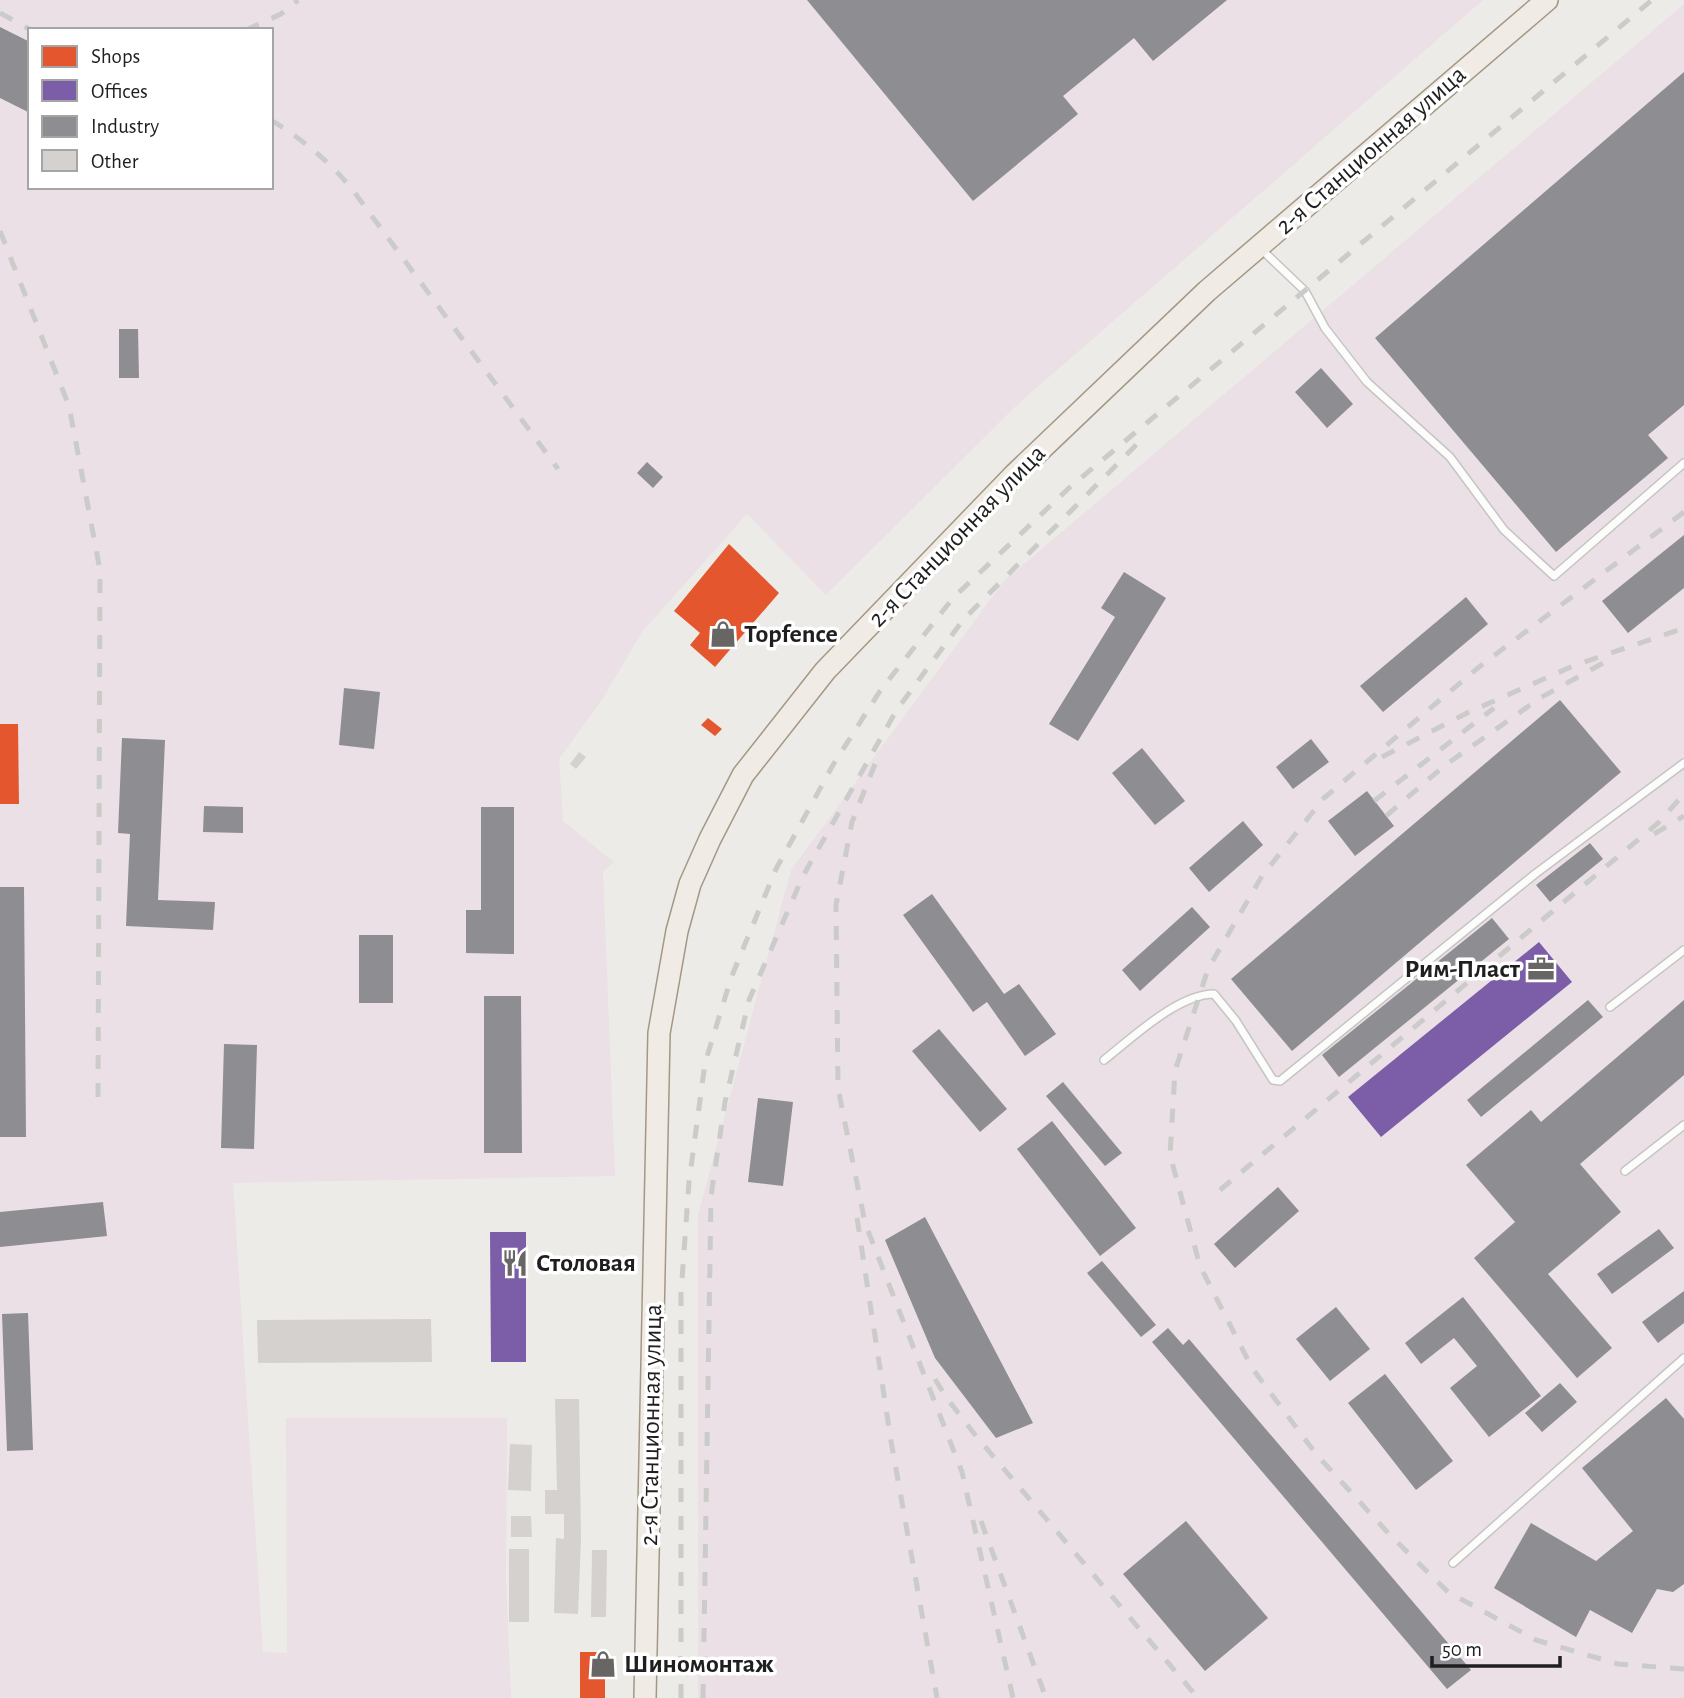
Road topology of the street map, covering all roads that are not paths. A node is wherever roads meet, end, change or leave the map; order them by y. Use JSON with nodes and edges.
{"nodes":[{"id":1,"x":1546,"y":0,"type":"edge"},
{"id":2,"x":1258,"y":246,"type":"junction"},
{"id":3,"x":1684,"y":463,"type":"edge"},
{"id":4,"x":1684,"y":763,"type":"edge"},
{"id":5,"x":1684,"y":950,"type":"edge"},
{"id":6,"x":1610,"y":1006,"type":"dead end"},
{"id":7,"x":1104,"y":1060,"type":"dead end"},
{"id":8,"x":1684,"y":1125,"type":"edge"},
{"id":9,"x":1625,"y":1171,"type":"dead end"},
{"id":10,"x":1684,"y":1358,"type":"edge"},
{"id":11,"x":1453,"y":1563,"type":"dead end"},
{"id":12,"x":645,"y":1698,"type":"edge"}],
"edges":[{"from":1,"to":2,"type":"main road","name":"2-я Станционная улица"},
{"from":2,"to":3,"type":"lane"},
{"from":2,"to":12,"type":"main road","name":"2-я Станционная улица"},
{"from":4,"to":7,"type":"lane"},
{"from":5,"to":6,"type":"lane"},
{"from":8,"to":9,"type":"lane"},
{"from":10,"to":11,"type":"lane"}]}
